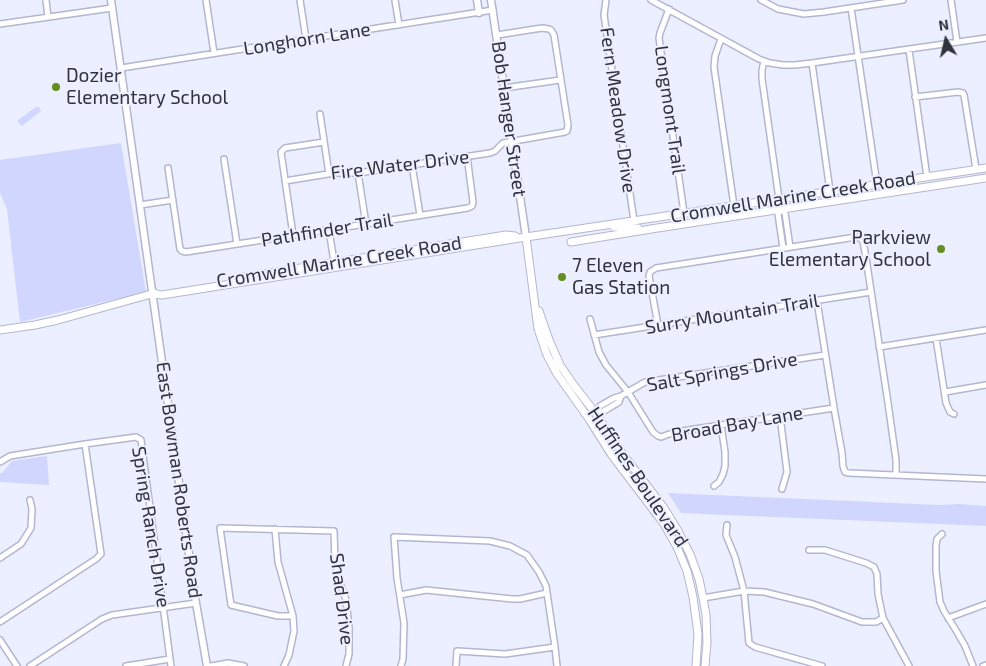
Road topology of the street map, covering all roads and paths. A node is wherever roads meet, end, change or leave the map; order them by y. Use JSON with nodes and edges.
{"nodes":[{"id":1,"x":46,"y":0,"type":"edge"},
{"id":2,"x":111,"y":0,"type":"edge"},
{"id":3,"x":206,"y":0,"type":"edge"},
{"id":4,"x":300,"y":0,"type":"edge"},
{"id":5,"x":395,"y":0,"type":"edge"},
{"id":6,"x":477,"y":0,"type":"edge"},
{"id":7,"x":491,"y":0,"type":"edge"},
{"id":8,"x":606,"y":0,"type":"edge"},
{"id":9,"x":651,"y":0,"type":"edge"},
{"id":10,"x":761,"y":0,"type":"edge"},
{"id":11,"x":903,"y":0,"type":"edge"},
{"id":12,"x":951,"y":0,"type":"edge"},
{"id":13,"x":112,"y":8,"type":"junction"},
{"id":14,"x":851,"y":8,"type":"junction"},
{"id":15,"x":669,"y":9,"type":"junction"},
{"id":16,"x":493,"y":10,"type":"junction"},
{"id":17,"x":479,"y":13,"type":"junction"},
{"id":18,"x":48,"y":17,"type":"junction"},
{"id":19,"x":0,"y":24,"type":"edge"},
{"id":20,"x":399,"y":25,"type":"junction"},
{"id":21,"x":497,"y":35,"type":"junction"},
{"id":22,"x":986,"y":38,"type":"edge"},
{"id":23,"x":306,"y":39,"type":"junction"},
{"id":24,"x":721,"y":39,"type":"junction"},
{"id":25,"x":958,"y":42,"type":"junction"},
{"id":26,"x":909,"y":50,"type":"junction"},
{"id":27,"x":214,"y":54,"type":"junction"},
{"id":28,"x":858,"y":57,"type":"junction"},
{"id":29,"x":764,"y":61,"type":"junction"},
{"id":30,"x":812,"y":63,"type":"junction"},
{"id":31,"x":121,"y":68,"type":"junction"},
{"id":32,"x":560,"y":80,"type":"junction"},
{"id":33,"x":504,"y":88,"type":"junction"},
{"id":34,"x":916,"y":97,"type":"junction"},
{"id":35,"x":320,"y":114,"type":"dead end"},
{"id":36,"x":324,"y":142,"type":"junction"},
{"id":37,"x":512,"y":142,"type":"junction"},
{"id":38,"x":466,"y":156,"type":"junction"},
{"id":39,"x":224,"y":160,"type":"dead end"},
{"id":40,"x":412,"y":165,"type":"junction"},
{"id":41,"x":168,"y":168,"type":"dead end"},
{"id":42,"x":986,"y":168,"type":"edge"},
{"id":43,"x":976,"y":169,"type":"junction"},
{"id":44,"x":358,"y":173,"type":"junction"},
{"id":45,"x":330,"y":174,"type":"junction"},
{"id":46,"x":927,"y":176,"type":"junction"},
{"id":47,"x":986,"y":178,"type":"edge"},
{"id":48,"x":285,"y":181,"type":"junction"},
{"id":49,"x":876,"y":184,"type":"junction"},
{"id":50,"x":928,"y":186,"type":"junction"},
{"id":51,"x":830,"y":191,"type":"junction"},
{"id":52,"x":779,"y":199,"type":"junction"},
{"id":53,"x":173,"y":200,"type":"junction"},
{"id":54,"x":140,"y":205,"type":"junction"},
{"id":55,"x":734,"y":206,"type":"junction"},
{"id":56,"x":781,"y":209,"type":"junction"},
{"id":57,"x":684,"y":213,"type":"junction"},
{"id":58,"x":420,"y":216,"type":"junction"},
{"id":59,"x":634,"y":221,"type":"junction"},
{"id":60,"x":366,"y":224,"type":"junction"},
{"id":61,"x":601,"y":226,"type":"junction"},
{"id":62,"x":651,"y":229,"type":"junction"},
{"id":63,"x":329,"y":230,"type":"junction"},
{"id":64,"x":293,"y":235,"type":"junction"},
{"id":65,"x":526,"y":237,"type":"junction"},
{"id":66,"x":571,"y":242,"type":"dead end"},
{"id":67,"x":237,"y":244,"type":"junction"},
{"id":68,"x":790,"y":247,"type":"junction"},
{"id":69,"x":783,"y":248,"type":"junction"},
{"id":70,"x":334,"y":262,"type":"junction"},
{"id":71,"x":870,"y":292,"type":"junction"},
{"id":72,"x":153,"y":294,"type":"junction"},
{"id":73,"x":534,"y":300,"type":"junction"},
{"id":74,"x":817,"y":300,"type":"junction"},
{"id":75,"x":590,"y":319,"type":"dead end"},
{"id":76,"x":658,"y":325,"type":"junction"},
{"id":77,"x":0,"y":330,"type":"edge"},
{"id":78,"x":986,"y":330,"type":"edge"},
{"id":79,"x":594,"y":335,"type":"junction"},
{"id":80,"x":936,"y":338,"type":"junction"},
{"id":81,"x":879,"y":347,"type":"junction"},
{"id":82,"x":825,"y":355,"type":"junction"},
{"id":83,"x":986,"y":385,"type":"edge"},
{"id":84,"x":628,"y":392,"type":"junction"},
{"id":85,"x":944,"y":392,"type":"junction"},
{"id":86,"x":834,"y":408,"type":"junction"},
{"id":87,"x":596,"y":414,"type":"junction"},
{"id":88,"x":954,"y":414,"type":"dead end"},
{"id":89,"x":780,"y":416,"type":"junction"},
{"id":90,"x":589,"y":419,"type":"junction"},
{"id":91,"x":721,"y":425,"type":"junction"},
{"id":92,"x":85,"y":444,"type":"junction"},
{"id":93,"x":0,"y":462,"type":"edge"},
{"id":94,"x":896,"y":474,"type":"junction"},
{"id":95,"x":986,"y":479,"type":"edge"},
{"id":96,"x":714,"y":486,"type":"dead end"},
{"id":97,"x":782,"y":489,"type":"dead end"},
{"id":98,"x":30,"y":500,"type":"dead end"},
{"id":99,"x":727,"y":525,"type":"dead end"},
{"id":100,"x":275,"y":529,"type":"junction"},
{"id":101,"x":942,"y":534,"type":"dead end"},
{"id":102,"x":809,"y":550,"type":"dead end"},
{"id":103,"x":0,"y":558,"type":"edge"},
{"id":104,"x":744,"y":591,"type":"junction"},
{"id":105,"x":547,"y":593,"type":"junction"},
{"id":106,"x":400,"y":595,"type":"junction"},
{"id":107,"x":703,"y":598,"type":"junction"},
{"id":108,"x":196,"y":603,"type":"junction"},
{"id":109,"x":986,"y":604,"type":"edge"},
{"id":110,"x":163,"y":608,"type":"junction"},
{"id":111,"x":293,"y":616,"type":"junction"},
{"id":112,"x":883,"y":618,"type":"junction"},
{"id":113,"x":948,"y":618,"type":"junction"},
{"id":114,"x":0,"y":622,"type":"edge"},
{"id":115,"x":0,"y":640,"type":"edge"},
{"id":116,"x":555,"y":646,"type":"junction"},
{"id":117,"x":170,"y":659,"type":"junction"},
{"id":118,"x":986,"y":665,"type":"edge"},
{"id":119,"x":17,"y":666,"type":"edge"},
{"id":120,"x":30,"y":666,"type":"edge"},
{"id":121,"x":126,"y":666,"type":"edge"},
{"id":122,"x":171,"y":666,"type":"edge"},
{"id":123,"x":206,"y":666,"type":"edge"},
{"id":124,"x":211,"y":666,"type":"edge"},
{"id":125,"x":244,"y":666,"type":"edge"},
{"id":126,"x":284,"y":666,"type":"edge"},
{"id":127,"x":346,"y":666,"type":"edge"},
{"id":128,"x":401,"y":666,"type":"edge"},
{"id":129,"x":456,"y":666,"type":"edge"},
{"id":130,"x":557,"y":666,"type":"edge"},
{"id":131,"x":696,"y":666,"type":"edge"},
{"id":132,"x":705,"y":666,"type":"edge"},
{"id":133,"x":822,"y":666,"type":"edge"},
{"id":134,"x":909,"y":666,"type":"edge"},
{"id":135,"x":973,"y":666,"type":"edge"},
{"id":136,"x":982,"y":666,"type":"edge"}],
"edges":[{"from":1,"to":18,"type":"street"},
{"from":2,"to":13,"type":"street","name":"East Bowman Roberts Road"},
{"from":3,"to":27,"type":"street"},
{"from":4,"to":23,"type":"street"},
{"from":5,"to":20,"type":"street"},
{"from":6,"to":17,"type":"street"},
{"from":7,"to":16,"type":"street","name":"Bob Hanger Street"},
{"from":8,"to":59,"type":"street","name":"Fern Meadow Drive"},
{"from":9,"to":15,"type":"street"},
{"from":10,"to":14,"type":"street"},
{"from":11,"to":14,"type":"street"},
{"from":12,"to":25,"type":"street"},
{"from":13,"to":18,"type":"street"},
{"from":13,"to":31,"type":"street","name":"East Bowman Roberts Road"},
{"from":14,"to":28,"type":"street"},
{"from":15,"to":24,"type":"street"},
{"from":15,"to":57,"type":"street","name":"Longmont Trail"},
{"from":16,"to":17,"type":"street","name":"Longhorn Lane"},
{"from":16,"to":21,"type":"street","name":"Bob Hanger Street"},
{"from":17,"to":20,"type":"street","name":"Longhorn Lane"},
{"from":18,"to":19,"type":"street"},
{"from":20,"to":23,"type":"street","name":"Longhorn Lane"},
{"from":21,"to":32,"type":"street"},
{"from":21,"to":33,"type":"street","name":"Bob Hanger Street"},
{"from":22,"to":25,"type":"street"},
{"from":23,"to":27,"type":"street","name":"Longhorn Lane"},
{"from":24,"to":29,"type":"street"},
{"from":24,"to":55,"type":"street"},
{"from":25,"to":26,"type":"street"},
{"from":26,"to":28,"type":"street"},
{"from":26,"to":34,"type":"street"},
{"from":27,"to":31,"type":"street","name":"Longhorn Lane"},
{"from":28,"to":30,"type":"street"},
{"from":28,"to":49,"type":"street"},
{"from":29,"to":30,"type":"street"},
{"from":29,"to":52,"type":"street"},
{"from":30,"to":51,"type":"street"},
{"from":31,"to":54,"type":"street","name":"East Bowman Roberts Road"},
{"from":32,"to":33,"type":"street"},
{"from":32,"to":37,"type":"street","name":"Fire Water Drive"},
{"from":33,"to":37,"type":"street","name":"Bob Hanger Street"},
{"from":34,"to":43,"type":"street"},
{"from":34,"to":46,"type":"street"},
{"from":35,"to":36,"type":"street"},
{"from":36,"to":45,"type":"street"},
{"from":36,"to":48,"type":"street"},
{"from":37,"to":38,"type":"street","name":"Fire Water Drive"},
{"from":37,"to":65,"type":"street","name":"Bob Hanger Street"},
{"from":38,"to":40,"type":"street","name":"Fire Water Drive"},
{"from":38,"to":58,"type":"street","name":"Pathfinder Trail"},
{"from":39,"to":67,"type":"street"},
{"from":40,"to":44,"type":"street","name":"Fire Water Drive"},
{"from":40,"to":58,"type":"street"},
{"from":41,"to":53,"type":"street"},
{"from":42,"to":43,"type":"main road","name":"Cromwell Marine Creek Road"},
{"from":43,"to":46,"type":"main road","name":"Cromwell Marine Creek Road"},
{"from":44,"to":45,"type":"street","name":"Fire Water Drive"},
{"from":44,"to":60,"type":"street"},
{"from":45,"to":48,"type":"street","name":"Fire Water Drive"},
{"from":46,"to":49,"type":"main road","name":"Cromwell Marine Creek Road"},
{"from":46,"to":50,"type":"main road"},
{"from":47,"to":50,"type":"main road","name":"Cromwell Marine Creek Road"},
{"from":48,"to":64,"type":"street"},
{"from":49,"to":51,"type":"main road","name":"Cromwell Marine Creek Road"},
{"from":50,"to":56,"type":"main road","name":"Cromwell Marine Creek Road"},
{"from":51,"to":52,"type":"main road","name":"Cromwell Marine Creek Road"},
{"from":52,"to":55,"type":"main road","name":"Cromwell Marine Creek Road"},
{"from":52,"to":56,"type":"main road"},
{"from":53,"to":54,"type":"street"},
{"from":53,"to":67,"type":"street","name":"Pathfinder Trail"},
{"from":54,"to":72,"type":"street","name":"East Bowman Roberts Road"},
{"from":55,"to":57,"type":"main road","name":"Cromwell Marine Creek Road"},
{"from":56,"to":62,"type":"main road","name":"Cromwell Marine Creek Road"},
{"from":56,"to":68,"type":"street"},
{"from":56,"to":69,"type":"street"},
{"from":57,"to":59,"type":"main road","name":"Cromwell Marine Creek Road"},
{"from":58,"to":60,"type":"street","name":"Pathfinder Trail"},
{"from":59,"to":61,"type":"main road","name":"Cromwell Marine Creek Road"},
{"from":60,"to":63,"type":"street","name":"Pathfinder Trail"},
{"from":61,"to":62,"type":"main road","name":"Cromwell Marine Creek Road"},
{"from":61,"to":65,"type":"main road","name":"Cromwell Marine Creek Road"},
{"from":62,"to":66,"type":"main road","name":"Cromwell Marine Creek Road"},
{"from":63,"to":64,"type":"street","name":"Pathfinder Trail"},
{"from":63,"to":70,"type":"street"},
{"from":64,"to":67,"type":"street","name":"Pathfinder Trail"},
{"from":65,"to":70,"type":"main road","name":"Cromwell Marine Creek Road"},
{"from":65,"to":72,"type":"main road","name":"Cromwell Marine Creek Road"},
{"from":65,"to":73,"type":"main road","name":"Huffines Boulevard"},
{"from":68,"to":69,"type":"street"},
{"from":68,"to":71,"type":"street"},
{"from":69,"to":76,"type":"street"},
{"from":70,"to":72,"type":"main road","name":"Cromwell Marine Creek Road"},
{"from":71,"to":74,"type":"street","name":"Surry Mountain Trail"},
{"from":71,"to":81,"type":"street"},
{"from":72,"to":77,"type":"main road","name":"Cromwell Marine Creek Road"},
{"from":72,"to":108,"type":"street","name":"East Bowman Roberts Road"},
{"from":73,"to":87,"type":"main road","name":"Huffines Boulevard"},
{"from":73,"to":90,"type":"main road","name":"Huffines Boulevard"},
{"from":74,"to":76,"type":"street","name":"Surry Mountain Trail"},
{"from":74,"to":82,"type":"street"},
{"from":75,"to":79,"type":"street","name":"Broad Bay Lane"},
{"from":76,"to":79,"type":"street","name":"Surry Mountain Trail"},
{"from":78,"to":80,"type":"street"},
{"from":79,"to":84,"type":"street","name":"Broad Bay Lane"},
{"from":80,"to":81,"type":"street"},
{"from":80,"to":85,"type":"street"},
{"from":81,"to":94,"type":"street"},
{"from":82,"to":84,"type":"street","name":"Salt Springs Drive"},
{"from":82,"to":86,"type":"street"},
{"from":83,"to":85,"type":"street"},
{"from":84,"to":87,"type":"street","name":"Salt Springs Drive"},
{"from":84,"to":91,"type":"street","name":"Broad Bay Lane"},
{"from":85,"to":88,"type":"street"},
{"from":86,"to":89,"type":"street","name":"Broad Bay Lane"},
{"from":86,"to":94,"type":"street"},
{"from":87,"to":90,"type":"street","name":"Salt Springs Drive"},
{"from":87,"to":107,"type":"main road","name":"Huffines Boulevard"},
{"from":89,"to":91,"type":"street","name":"Broad Bay Lane"},
{"from":89,"to":97,"type":"street"},
{"from":90,"to":131,"type":"main road","name":"Huffines Boulevard"},
{"from":91,"to":96,"type":"street"},
{"from":92,"to":93,"type":"street","name":"Spring Ranch Drive"},
{"from":92,"to":110,"type":"street","name":"Spring Ranch Drive"},
{"from":92,"to":114,"type":"street"},
{"from":94,"to":95,"type":"street"},
{"from":98,"to":103,"type":"street"},
{"from":99,"to":104,"type":"street"},
{"from":100,"to":111,"type":"street"},
{"from":100,"to":111,"type":"street"},
{"from":100,"to":127,"type":"street","name":"Shad Drive"},
{"from":101,"to":113,"type":"street"},
{"from":102,"to":112,"type":"street"},
{"from":104,"to":107,"type":"street"},
{"from":104,"to":112,"type":"street"},
{"from":104,"to":133,"type":"street"},
{"from":105,"to":106,"type":"street"},
{"from":105,"to":106,"type":"street"},
{"from":105,"to":116,"type":"street"},
{"from":106,"to":128,"type":"street"},
{"from":107,"to":132,"type":"main road","name":"Huffines Boulevard"},
{"from":108,"to":110,"type":"street"},
{"from":108,"to":123,"type":"street","name":"East Bowman Roberts Road"},
{"from":109,"to":113,"type":"street"},
{"from":110,"to":117,"type":"street","name":"Spring Ranch Drive"},
{"from":110,"to":120,"type":"street"},
{"from":111,"to":126,"type":"street"},
{"from":112,"to":134,"type":"street"},
{"from":113,"to":135,"type":"street"},
{"from":115,"to":119,"type":"street"},
{"from":116,"to":129,"type":"street"},
{"from":116,"to":130,"type":"street"},
{"from":117,"to":121,"type":"street"},
{"from":117,"to":122,"type":"street","name":"Spring Ranch Drive"},
{"from":118,"to":136,"type":"street"},
{"from":124,"to":125,"type":"street"}]}
